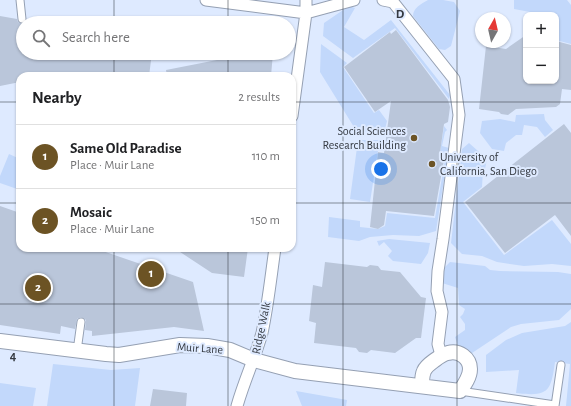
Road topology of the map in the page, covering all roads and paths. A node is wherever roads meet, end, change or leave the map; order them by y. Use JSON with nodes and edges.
{"nodes":[{"id":1,"x":20,"y":0,"type":"edge"},
{"id":2,"x":206,"y":0,"type":"edge"},
{"id":3,"x":306,"y":0,"type":"edge"},
{"id":4,"x":354,"y":0,"type":"edge"},
{"id":5,"x":383,"y":0,"type":"edge"},
{"id":6,"x":306,"y":13,"type":"junction"},
{"id":7,"x":22,"y":16,"type":"edge"},
{"id":8,"x":296,"y":87,"type":"edge"},
{"id":9,"x":274,"y":252,"type":"edge"},
{"id":10,"x":81,"y":322,"type":"dead end"},
{"id":11,"x":0,"y":341,"type":"edge"},
{"id":12,"x":77,"y":350,"type":"junction"},
{"id":13,"x":441,"y":356,"type":"junction"},
{"id":14,"x":254,"y":360,"type":"junction"},
{"id":15,"x":561,"y":365,"type":"dead end"},
{"id":16,"x":422,"y":386,"type":"junction"},
{"id":17,"x":460,"y":391,"type":"junction"},
{"id":18,"x":555,"y":405,"type":"edge"},
{"id":19,"x":237,"y":406,"type":"edge"}],
"edges":[{"from":1,"to":7,"type":"lane"},
{"from":2,"to":6,"type":"street"},
{"from":3,"to":6,"type":"street"},
{"from":4,"to":6,"type":"street"},
{"from":5,"to":13,"type":"street"},
{"from":6,"to":8,"type":"street"},
{"from":9,"to":14,"type":"street","name":"Ridge Walk"},
{"from":10,"to":12,"type":"lane"},
{"from":11,"to":12,"type":"street","name":"Muir Lane"},
{"from":12,"to":14,"type":"street","name":"Muir Lane"},
{"from":13,"to":16,"type":"street"},
{"from":13,"to":17,"type":"street"},
{"from":14,"to":16,"type":"street","name":"Muir Lane"},
{"from":14,"to":19,"type":"street","name":"Ridge Walk"},
{"from":15,"to":18,"type":"lane"},
{"from":16,"to":17,"type":"street"},
{"from":17,"to":18,"type":"lane"}]}
